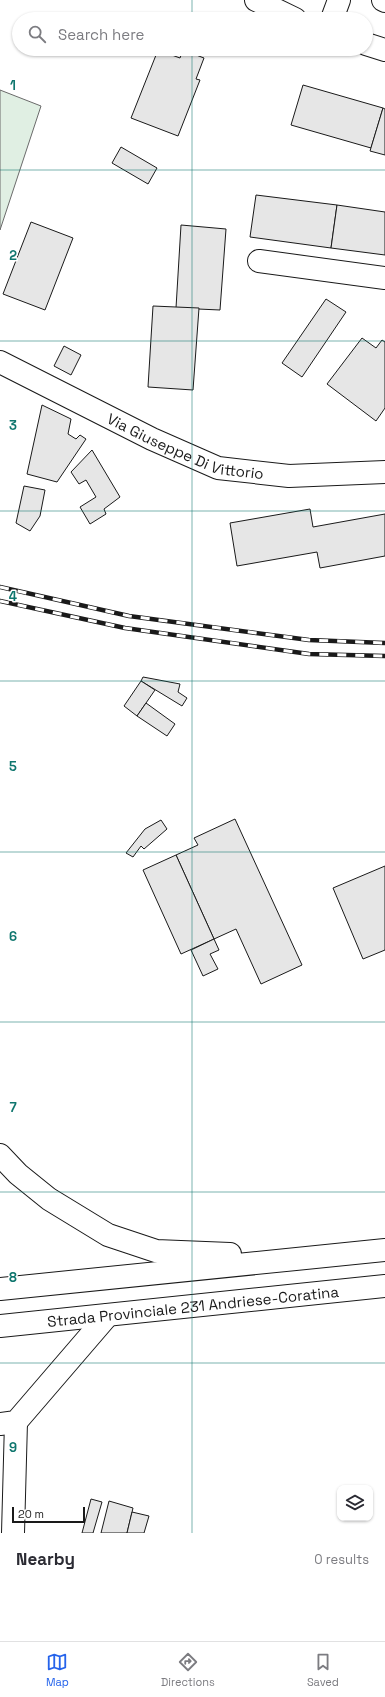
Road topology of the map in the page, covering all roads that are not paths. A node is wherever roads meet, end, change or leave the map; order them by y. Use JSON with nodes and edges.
{"nodes":[{"id":1,"x":256,"y":0,"type":"edge"},
{"id":2,"x":283,"y":0,"type":"edge"},
{"id":3,"x":339,"y":0,"type":"edge"},
{"id":4,"x":280,"y":12,"type":"edge"},
{"id":5,"x":290,"y":12,"type":"edge"},
{"id":6,"x":335,"y":12,"type":"edge"},
{"id":7,"x":373,"y":46,"type":"edge"},
{"id":8,"x":385,"y":50,"type":"edge"},
{"id":9,"x":259,"y":261,"type":"dead end"},
{"id":10,"x":385,"y":278,"type":"edge"},
{"id":11,"x":0,"y":362,"type":"edge"},
{"id":12,"x":385,"y":472,"type":"edge"},
{"id":13,"x":0,"y":1155,"type":"edge"},
{"id":14,"x":385,"y":1250,"type":"edge"},
{"id":15,"x":310,"y":1257,"type":"junction"},
{"id":16,"x":385,"y":1286,"type":"edge"},
{"id":17,"x":0,"y":1289,"type":"edge"},
{"id":18,"x":108,"y":1315,"type":"junction"},
{"id":19,"x":0,"y":1326,"type":"edge"},
{"id":20,"x":8,"y":1423,"type":"edge"},
{"id":21,"x":13,"y":1533,"type":"edge"}],
"edges":[{"from":1,"to":4,"type":"main road"},
{"from":2,"to":5,"type":"main road"},
{"from":3,"to":6,"type":"main road"},
{"from":7,"to":8,"type":"main road"},
{"from":9,"to":10,"type":"main road"},
{"from":11,"to":12,"type":"main road","name":"Via Giuseppe Di Vittorio"},
{"from":13,"to":15,"type":"main road"},
{"from":14,"to":15,"type":"main road"},
{"from":15,"to":17,"type":"main road"},
{"from":16,"to":18,"type":"main road","name":"Strada Provinciale 231 Andriese-Coratina"},
{"from":18,"to":19,"type":"main road","name":"Strada Provinciale 231 Andriese-Coratina"},
{"from":18,"to":20,"type":"main road"},
{"from":20,"to":21,"type":"main road"}]}
